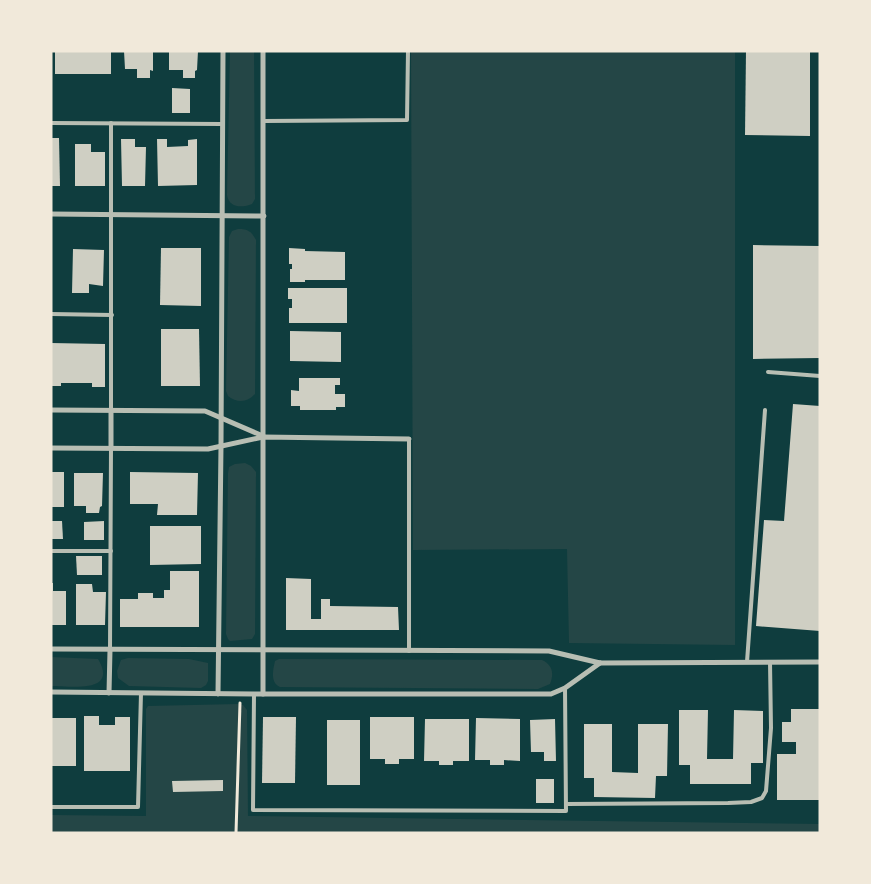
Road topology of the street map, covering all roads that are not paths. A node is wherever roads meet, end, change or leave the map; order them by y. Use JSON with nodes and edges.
{"nodes":[{"id":1,"x":223,"y":51,"type":"edge"},
{"id":2,"x":263,"y":51,"type":"edge"},
{"id":3,"x":408,"y":51,"type":"edge"},
{"id":4,"x":264,"y":121,"type":"junction"},
{"id":5,"x":51,"y":123,"type":"edge"},
{"id":6,"x":111,"y":123,"type":"junction"},
{"id":7,"x":222,"y":124,"type":"junction"},
{"id":8,"x":51,"y":214,"type":"edge"},
{"id":9,"x":112,"y":214,"type":"junction"},
{"id":10,"x":222,"y":216,"type":"junction"},
{"id":11,"x":264,"y":216,"type":"junction"},
{"id":12,"x":51,"y":314,"type":"edge"},
{"id":13,"x":112,"y":315,"type":"junction"},
{"id":14,"x":768,"y":372,"type":"dead end"},
{"id":15,"x":820,"y":376,"type":"edge"},
{"id":16,"x":51,"y":410,"type":"edge"},
{"id":17,"x":765,"y":410,"type":"dead end"},
{"id":18,"x":111,"y":411,"type":"junction"},
{"id":19,"x":221,"y":418,"type":"junction"},
{"id":20,"x":263,"y":437,"type":"junction"},
{"id":21,"x":408,"y":439,"type":"joint"},
{"id":22,"x":221,"y":446,"type":"junction"},
{"id":23,"x":51,"y":448,"type":"edge"},
{"id":24,"x":111,"y":448,"type":"junction"},
{"id":25,"x":51,"y":551,"type":"edge"},
{"id":26,"x":110,"y":552,"type":"junction"},
{"id":27,"x":51,"y":649,"type":"edge"},
{"id":28,"x":110,"y":650,"type":"junction"},
{"id":29,"x":219,"y":650,"type":"junction"},
{"id":30,"x":264,"y":651,"type":"junction"},
{"id":31,"x":409,"y":651,"type":"junction"},
{"id":32,"x":747,"y":662,"type":"junction"},
{"id":33,"x":770,"y":662,"type":"junction"},
{"id":34,"x":820,"y":662,"type":"edge"},
{"id":35,"x":600,"y":664,"type":"junction"},
{"id":36,"x":565,"y":688,"type":"junction"},
{"id":37,"x":51,"y":692,"type":"edge"},
{"id":38,"x":109,"y":692,"type":"junction"},
{"id":39,"x":141,"y":693,"type":"junction"},
{"id":40,"x":218,"y":694,"type":"junction"},
{"id":41,"x":254,"y":694,"type":"junction"},
{"id":42,"x":263,"y":694,"type":"junction"},
{"id":43,"x":566,"y":804,"type":"junction"},
{"id":44,"x":51,"y":808,"type":"edge"}],
"edges":[{"from":1,"to":7,"type":"street"},
{"from":2,"to":4,"type":"street"},
{"from":3,"to":4,"type":"lane"},
{"from":4,"to":11,"type":"street"},
{"from":5,"to":6,"type":"lane"},
{"from":6,"to":7,"type":"lane"},
{"from":6,"to":9,"type":"lane"},
{"from":7,"to":10,"type":"street"},
{"from":8,"to":9,"type":"street"},
{"from":9,"to":10,"type":"street"},
{"from":9,"to":13,"type":"lane"},
{"from":10,"to":11,"type":"street"},
{"from":10,"to":19,"type":"street"},
{"from":11,"to":20,"type":"street"},
{"from":12,"to":13,"type":"lane"},
{"from":13,"to":18,"type":"lane"},
{"from":14,"to":15,"type":"lane"},
{"from":16,"to":18,"type":"street"},
{"from":17,"to":32,"type":"lane"},
{"from":18,"to":19,"type":"street"},
{"from":18,"to":24,"type":"street"},
{"from":19,"to":20,"type":"street"},
{"from":19,"to":22,"type":"street"},
{"from":20,"to":21,"type":"street"},
{"from":20,"to":22,"type":"street"},
{"from":20,"to":30,"type":"street"},
{"from":21,"to":31,"type":"lane"},
{"from":22,"to":24,"type":"street"},
{"from":22,"to":29,"type":"street"},
{"from":23,"to":24,"type":"street"},
{"from":24,"to":26,"type":"lane"},
{"from":25,"to":26,"type":"lane"},
{"from":26,"to":28,"type":"lane"},
{"from":27,"to":28,"type":"street"},
{"from":28,"to":29,"type":"street"},
{"from":28,"to":38,"type":"street"},
{"from":29,"to":30,"type":"street"},
{"from":29,"to":40,"type":"street"},
{"from":30,"to":31,"type":"street"},
{"from":30,"to":42,"type":"street"},
{"from":31,"to":35,"type":"street"},
{"from":32,"to":33,"type":"street"},
{"from":32,"to":35,"type":"street"},
{"from":33,"to":34,"type":"street"},
{"from":33,"to":43,"type":"lane"},
{"from":35,"to":36,"type":"street"},
{"from":36,"to":42,"type":"street"},
{"from":36,"to":43,"type":"lane"},
{"from":37,"to":38,"type":"street"},
{"from":38,"to":39,"type":"street"},
{"from":39,"to":40,"type":"street"},
{"from":39,"to":44,"type":"lane"},
{"from":40,"to":41,"type":"street"},
{"from":41,"to":42,"type":"street"},
{"from":41,"to":43,"type":"lane"}]}
